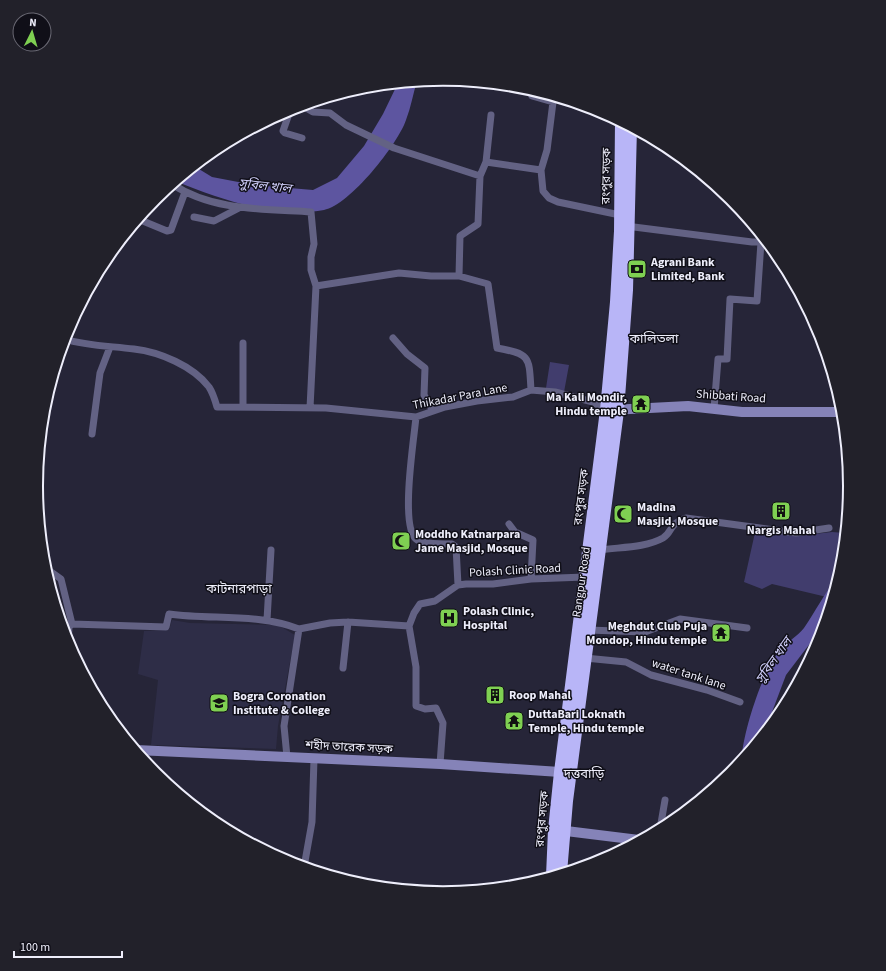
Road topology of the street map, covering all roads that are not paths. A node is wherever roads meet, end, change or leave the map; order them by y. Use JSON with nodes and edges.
{"nodes":[{"id":1,"x":532,"y":96,"type":"dead end"},
{"id":2,"x":308,"y":109,"type":"edge"},
{"id":3,"x":491,"y":115,"type":"dead end"},
{"id":4,"x":288,"y":117,"type":"edge"},
{"id":5,"x":621,"y":128,"type":"edge"},
{"id":6,"x":630,"y":132,"type":"edge"},
{"id":7,"x":302,"y":138,"type":"dead end"},
{"id":8,"x":486,"y":162,"type":"junction"},
{"id":9,"x":541,"y":170,"type":"junction"},
{"id":10,"x":480,"y":176,"type":"junction"},
{"id":11,"x":177,"y":187,"type":"edge"},
{"id":12,"x":184,"y":192,"type":"junction"},
{"id":13,"x":239,"y":208,"type":"junction"},
{"id":14,"x":194,"y":217,"type":"dead end"},
{"id":15,"x":143,"y":221,"type":"edge"},
{"id":16,"x":622,"y":222,"type":"junction"},
{"id":17,"x":759,"y":241,"type":"edge"},
{"id":18,"x":763,"y":247,"type":"edge"},
{"id":19,"x":459,"y":276,"type":"junction"},
{"id":20,"x":316,"y":286,"type":"junction"},
{"id":21,"x":393,"y":338,"type":"dead end"},
{"id":22,"x":70,"y":340,"type":"edge"},
{"id":23,"x":243,"y":343,"type":"dead end"},
{"id":24,"x":110,"y":347,"type":"junction"},
{"id":25,"x":531,"y":390,"type":"junction"},
{"id":26,"x":243,"y":407,"type":"junction"},
{"id":27,"x":310,"y":408,"type":"junction"},
{"id":28,"x":714,"y":409,"type":"junction"},
{"id":29,"x":612,"y":410,"type":"junction"},
{"id":30,"x":433,"y":411,"type":"junction"},
{"id":31,"x":836,"y":412,"type":"edge"},
{"id":32,"x":416,"y":417,"type":"junction"},
{"id":33,"x":92,"y":434,"type":"dead end"},
{"id":34,"x":509,"y":524,"type":"dead end"},
{"id":35,"x":829,"y":528,"type":"dead end"},
{"id":36,"x":271,"y":550,"type":"dead end"},
{"id":37,"x":600,"y":550,"type":"junction"},
{"id":38,"x":53,"y":573,"type":"edge"},
{"id":39,"x":584,"y":577,"type":"junction"},
{"id":40,"x":531,"y":579,"type":"junction"},
{"id":41,"x":458,"y":585,"type":"junction"},
{"id":42,"x":267,"y":620,"type":"junction"},
{"id":43,"x":348,"y":622,"type":"junction"},
{"id":44,"x":72,"y":624,"type":"junction"},
{"id":45,"x":409,"y":626,"type":"junction"},
{"id":46,"x":69,"y":628,"type":"edge"},
{"id":47,"x":747,"y":628,"type":"dead end"},
{"id":48,"x":299,"y":629,"type":"junction"},
{"id":49,"x":588,"y":630,"type":"junction"},
{"id":50,"x":585,"y":658,"type":"junction"},
{"id":51,"x":343,"y":668,"type":"dead end"},
{"id":52,"x":740,"y":702,"type":"dead end"},
{"id":53,"x":143,"y":750,"type":"edge"},
{"id":54,"x":287,"y":757,"type":"junction"},
{"id":55,"x":314,"y":759,"type":"junction"},
{"id":56,"x":440,"y":764,"type":"junction"},
{"id":57,"x":565,"y":773,"type":"junction"},
{"id":58,"x":665,"y":800,"type":"dead end"},
{"id":59,"x":662,"y":820,"type":"edge"},
{"id":60,"x":559,"y":830,"type":"junction"},
{"id":61,"x":630,"y":839,"type":"edge"},
{"id":62,"x":305,"y":861,"type":"edge"},
{"id":63,"x":561,"y":868,"type":"edge"},
{"id":64,"x":553,"y":870,"type":"edge"}],
"edges":[{"from":1,"to":9,"type":"street"},
{"from":2,"to":10,"type":"street"},
{"from":3,"to":8,"type":"street"},
{"from":4,"to":7,"type":"street"},
{"from":5,"to":16,"type":"highway","name":"রংপুর সড়ক"},
{"from":6,"to":16,"type":"highway","name":"রংপুর সড়ক"},
{"from":8,"to":9,"type":"street"},
{"from":8,"to":10,"type":"street"},
{"from":9,"to":16,"type":"street"},
{"from":10,"to":19,"type":"street"},
{"from":11,"to":12,"type":"street"},
{"from":12,"to":13,"type":"street"},
{"from":12,"to":15,"type":"street"},
{"from":13,"to":14,"type":"street"},
{"from":13,"to":20,"type":"street"},
{"from":16,"to":17,"type":"street"},
{"from":16,"to":29,"type":"highway","name":"রংপুর সড়ক"},
{"from":18,"to":28,"type":"street"},
{"from":19,"to":20,"type":"street"},
{"from":19,"to":25,"type":"street"},
{"from":20,"to":27,"type":"street"},
{"from":21,"to":30,"type":"street"},
{"from":22,"to":24,"type":"street"},
{"from":23,"to":26,"type":"street"},
{"from":24,"to":26,"type":"street","name":"Thikadar Para Lane"},
{"from":24,"to":33,"type":"street"},
{"from":25,"to":29,"type":"street","name":"Thikadar Para Lane"},
{"from":25,"to":30,"type":"street","name":"Thikadar Para Lane"},
{"from":26,"to":27,"type":"street","name":"Thikadar Para Lane"},
{"from":27,"to":32,"type":"street","name":"Thikadar Para Lane"},
{"from":28,"to":29,"type":"street","name":"Shibbati Road"},
{"from":28,"to":31,"type":"street","name":"Shibbati Road"},
{"from":29,"to":37,"type":"highway","name":"Rangpur Road"},
{"from":29,"to":39,"type":"highway","name":"রংপুর সড়ক"},
{"from":30,"to":32,"type":"street","name":"Thikadar Para Lane"},
{"from":32,"to":41,"type":"street"},
{"from":34,"to":40,"type":"street"},
{"from":35,"to":37,"type":"street"},
{"from":36,"to":42,"type":"street"},
{"from":37,"to":49,"type":"highway","name":"Rangpur Road"},
{"from":38,"to":44,"type":"street"},
{"from":39,"to":40,"type":"street","name":"Polash Clinic Road"},
{"from":39,"to":57,"type":"highway","name":"রংপুর সড়ক"},
{"from":40,"to":41,"type":"street","name":"Polash Clinic Road"},
{"from":41,"to":45,"type":"street","name":"Polash Clinic Road"},
{"from":42,"to":44,"type":"street"},
{"from":42,"to":48,"type":"street"},
{"from":43,"to":45,"type":"street"},
{"from":43,"to":48,"type":"street"},
{"from":43,"to":51,"type":"street"},
{"from":44,"to":46,"type":"street"},
{"from":45,"to":56,"type":"street"},
{"from":47,"to":49,"type":"street"},
{"from":48,"to":54,"type":"street"},
{"from":49,"to":50,"type":"highway","name":"Rangpur Road"},
{"from":50,"to":52,"type":"street","name":"water tank lane"},
{"from":50,"to":57,"type":"highway","name":"Rangpur Road"},
{"from":53,"to":54,"type":"street","name":"শহীদ তারেক সড়ক"},
{"from":54,"to":55,"type":"street","name":"শহীদ তারেক সড়ক"},
{"from":55,"to":56,"type":"street","name":"শহীদ তারেক সড়ক"},
{"from":55,"to":62,"type":"street"},
{"from":56,"to":57,"type":"street","name":"শহীদ তারেক সড়ক"},
{"from":57,"to":60,"type":"highway","name":"রংপুর সড়ক"},
{"from":58,"to":59,"type":"street"},
{"from":60,"to":61,"type":"street"},
{"from":60,"to":63,"type":"highway","name":"রংপুর সড়ক"},
{"from":60,"to":64,"type":"highway","name":"রংপুর সড়ক"}]}
